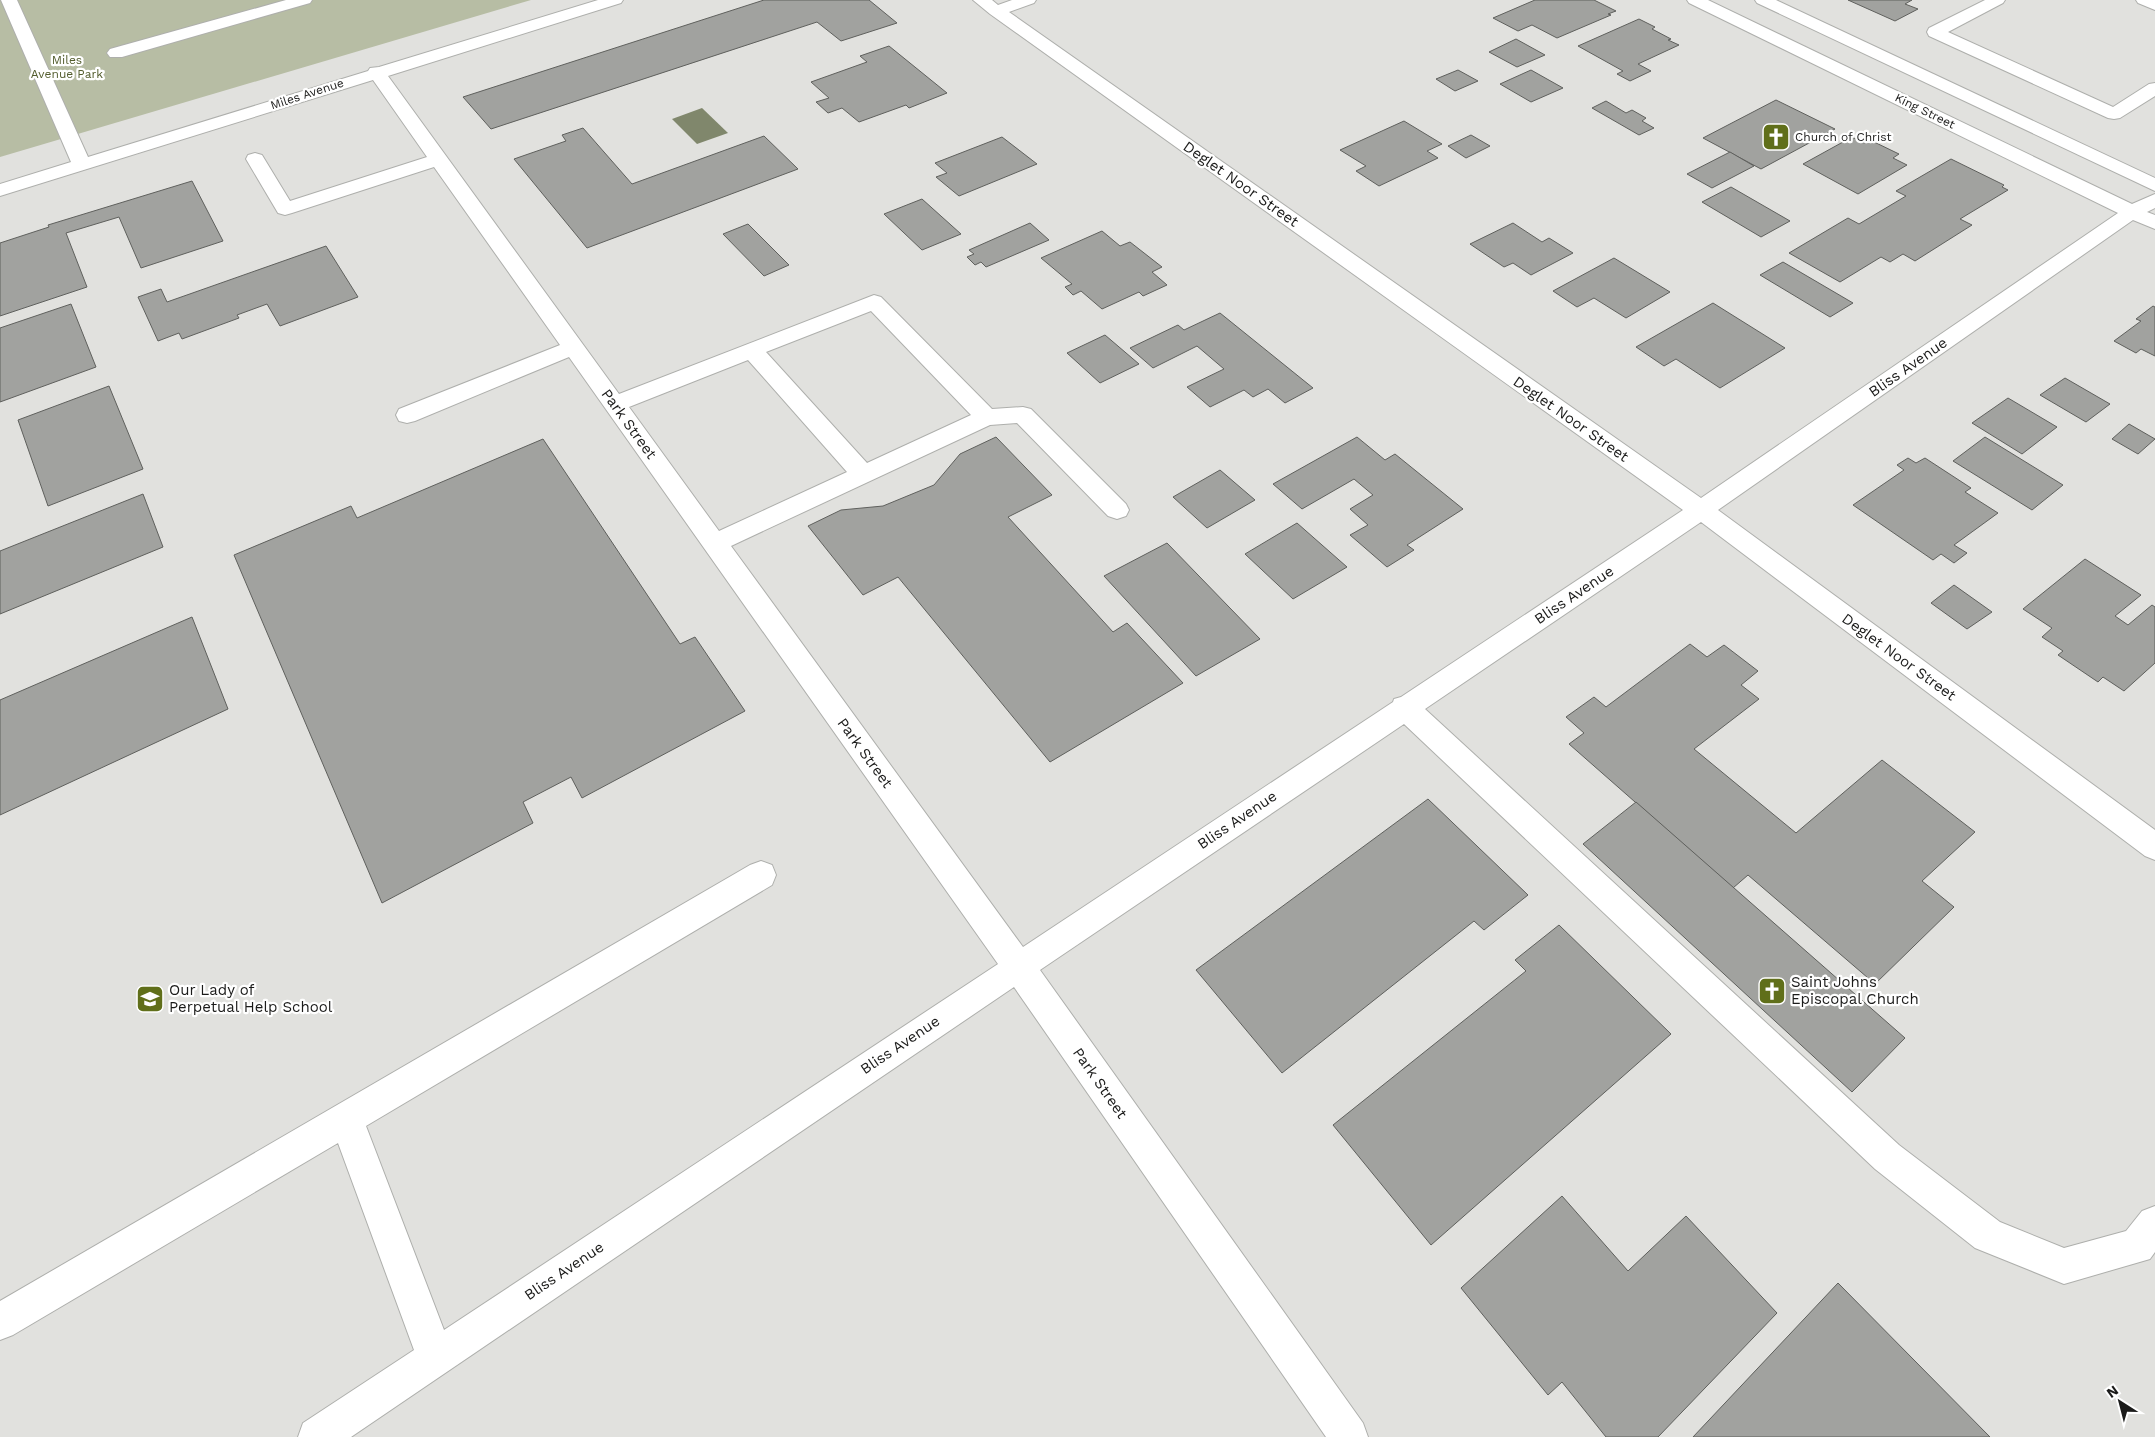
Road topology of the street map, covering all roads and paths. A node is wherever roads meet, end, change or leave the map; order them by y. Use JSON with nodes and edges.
{"nodes":[{"id":1,"x":8,"y":0,"type":"edge"},
{"id":2,"x":304,"y":0,"type":"edge"},
{"id":3,"x":615,"y":0,"type":"edge"},
{"id":4,"x":1028,"y":0,"type":"edge"},
{"id":5,"x":1695,"y":0,"type":"edge"},
{"id":6,"x":1763,"y":0,"type":"edge"},
{"id":7,"x":1997,"y":0,"type":"edge"},
{"id":8,"x":2144,"y":0,"type":"edge"},
{"id":9,"x":593,"y":3,"type":"edge"},
{"id":10,"x":2155,"y":4,"type":"edge"},
{"id":11,"x":989,"y":5,"type":"edge"},
{"id":12,"x":116,"y":53,"type":"dead end"},
{"id":13,"x":376,"y":72,"type":"junction"},
{"id":14,"x":2155,"y":88,"type":"edge"},
{"id":15,"x":439,"y":158,"type":"junction"},
{"id":16,"x":254,"y":159,"type":"dead end"},
{"id":17,"x":82,"y":165,"type":"junction"},
{"id":18,"x":2155,"y":185,"type":"edge"},
{"id":19,"x":0,"y":190,"type":"edge"},
{"id":20,"x":2148,"y":211,"type":"edge"},
{"id":21,"x":574,"y":347,"type":"junction"},
{"id":22,"x":752,"y":350,"type":"junction"},
{"id":23,"x":615,"y":404,"type":"junction"},
{"id":24,"x":407,"y":415,"type":"dead end"},
{"id":25,"x":986,"y":417,"type":"junction"},
{"id":26,"x":862,"y":474,"type":"junction"},
{"id":27,"x":1117,"y":510,"type":"dead end"},
{"id":28,"x":1701,"y":510,"type":"junction"},
{"id":29,"x":714,"y":543,"type":"junction"},
{"id":30,"x":1404,"y":707,"type":"junction"},
{"id":31,"x":2155,"y":847,"type":"edge"},
{"id":32,"x":761,"y":875,"type":"dead end"},
{"id":33,"x":1018,"y":966,"type":"junction"},
{"id":34,"x":346,"y":1119,"type":"junction"},
{"id":35,"x":2155,"y":1224,"type":"edge"},
{"id":36,"x":0,"y":1322,"type":"edge"},
{"id":37,"x":435,"y":1357,"type":"junction"},
{"id":38,"x":317,"y":1437,"type":"edge"},
{"id":39,"x":1349,"y":1437,"type":"edge"}],
"edges":[{"from":1,"to":17,"type":"street"},
{"from":2,"to":12,"type":"street"},
{"from":3,"to":9,"type":"street","name":"Miles Avenue"},
{"from":4,"to":11,"type":"street"},
{"from":5,"to":20,"type":"street","name":"King Street"},
{"from":6,"to":18,"type":"street"},
{"from":7,"to":14,"type":"street"},
{"from":8,"to":10,"type":"street"},
{"from":9,"to":13,"type":"street","name":"Miles Avenue"},
{"from":11,"to":28,"type":"street","name":"Deglet Noor Street"},
{"from":13,"to":15,"type":"street","name":"Park Street"},
{"from":13,"to":17,"type":"street","name":"Miles Avenue"},
{"from":15,"to":16,"type":"street"},
{"from":15,"to":21,"type":"street","name":"Park Street"},
{"from":17,"to":19,"type":"street","name":"Miles Avenue"},
{"from":20,"to":28,"type":"street","name":"Bliss Avenue"},
{"from":21,"to":23,"type":"street","name":"Park Street"},
{"from":21,"to":24,"type":"street"},
{"from":22,"to":23,"type":"street"},
{"from":22,"to":25,"type":"street"},
{"from":22,"to":26,"type":"street"},
{"from":23,"to":29,"type":"street","name":"Park Street"},
{"from":25,"to":26,"type":"street"},
{"from":25,"to":27,"type":"street"},
{"from":26,"to":29,"type":"street"},
{"from":28,"to":30,"type":"street","name":"Bliss Avenue"},
{"from":28,"to":31,"type":"street","name":"Deglet Noor Street"},
{"from":29,"to":33,"type":"street","name":"Park Street"},
{"from":30,"to":33,"type":"street","name":"Bliss Avenue"},
{"from":30,"to":35,"type":"street"},
{"from":32,"to":34,"type":"street"},
{"from":33,"to":37,"type":"street","name":"Bliss Avenue"},
{"from":33,"to":39,"type":"street","name":"Park Street"},
{"from":34,"to":36,"type":"street"},
{"from":34,"to":37,"type":"street"},
{"from":37,"to":38,"type":"street","name":"Bliss Avenue"}]}
